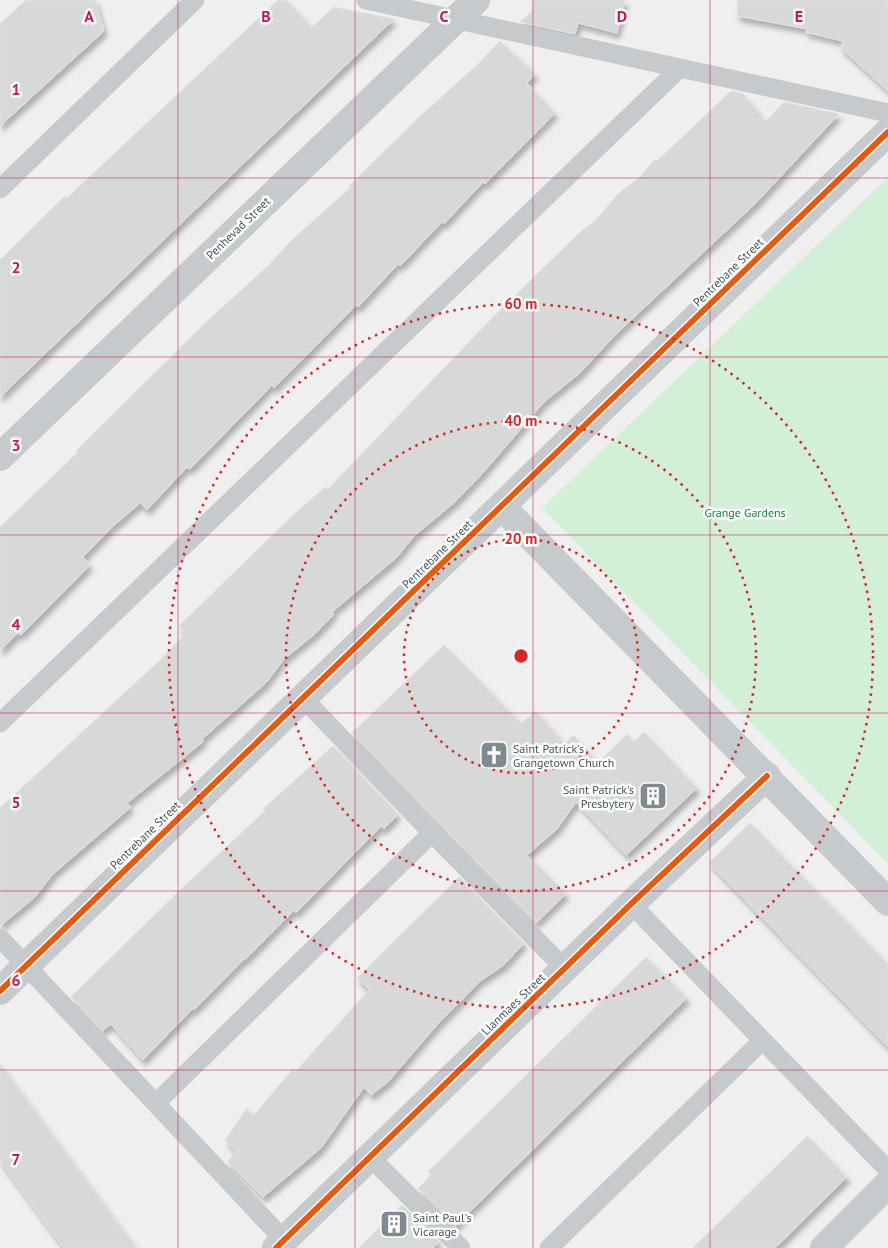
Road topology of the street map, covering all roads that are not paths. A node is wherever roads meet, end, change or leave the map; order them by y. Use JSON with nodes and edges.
{"nodes":[{"id":1,"x":195,"y":0,"type":"edge"},
{"id":2,"x":366,"y":0,"type":"edge"},
{"id":3,"x":476,"y":0,"type":"edge"},
{"id":4,"x":456,"y":20,"type":"junction"},
{"id":5,"x":680,"y":68,"type":"junction"},
{"id":6,"x":888,"y":113,"type":"edge"},
{"id":7,"x":888,"y":132,"type":"edge"},
{"id":8,"x":0,"y":189,"type":"edge"},
{"id":9,"x":0,"y":457,"type":"edge"},
{"id":10,"x":502,"y":507,"type":"junction"},
{"id":11,"x":304,"y":699,"type":"junction"},
{"id":12,"x":0,"y":723,"type":"edge"},
{"id":13,"x":767,"y":776,"type":"junction"},
{"id":14,"x":432,"y":834,"type":"junction"},
{"id":15,"x":888,"y":902,"type":"edge"},
{"id":16,"x":631,"y":904,"type":"junction"},
{"id":17,"x":0,"y":938,"type":"edge"},
{"id":18,"x":26,"y":966,"type":"junction"},
{"id":19,"x":565,"y":968,"type":"junction"},
{"id":20,"x":0,"y":991,"type":"edge"},
{"id":21,"x":762,"y":1041,"type":"junction"},
{"id":22,"x":156,"y":1102,"type":"junction"},
{"id":23,"x":371,"y":1158,"type":"junction"},
{"id":24,"x":888,"y":1170,"type":"edge"},
{"id":25,"x":888,"y":1184,"type":"edge"},
{"id":26,"x":280,"y":1244,"type":"edge"},
{"id":27,"x":461,"y":1248,"type":"edge"},
{"id":28,"x":549,"y":1248,"type":"edge"},
{"id":29,"x":824,"y":1248,"type":"edge"}],
"edges":[{"from":1,"to":8,"type":"lane"},
{"from":2,"to":4,"type":"lane"},
{"from":3,"to":4,"type":"street","name":"Penhevad Street"},
{"from":4,"to":5,"type":"lane"},
{"from":4,"to":9,"type":"street","name":"Penhevad Street"},
{"from":5,"to":6,"type":"lane"},
{"from":5,"to":12,"type":"lane"},
{"from":7,"to":10,"type":"street","name":"Pentrebane Street"},
{"from":10,"to":11,"type":"street","name":"Pentrebane Street"},
{"from":10,"to":13,"type":"street"},
{"from":11,"to":14,"type":"lane"},
{"from":11,"to":18,"type":"street","name":"Pentrebane Street"},
{"from":13,"to":15,"type":"street"},
{"from":13,"to":16,"type":"street","name":"Llanmaes Street"},
{"from":14,"to":19,"type":"lane"},
{"from":14,"to":22,"type":"lane"},
{"from":16,"to":19,"type":"street","name":"Llanmaes Street"},
{"from":16,"to":21,"type":"lane"},
{"from":17,"to":18,"type":"lane"},
{"from":18,"to":20,"type":"street","name":"Pentrebane Street"},
{"from":18,"to":22,"type":"lane"},
{"from":19,"to":23,"type":"street","name":"Llanmaes Street"},
{"from":21,"to":24,"type":"lane"},
{"from":21,"to":28,"type":"lane"},
{"from":22,"to":26,"type":"lane"},
{"from":23,"to":26,"type":"street","name":"Llanmaes Street"},
{"from":23,"to":27,"type":"lane"},
{"from":25,"to":29,"type":"street"}]}
